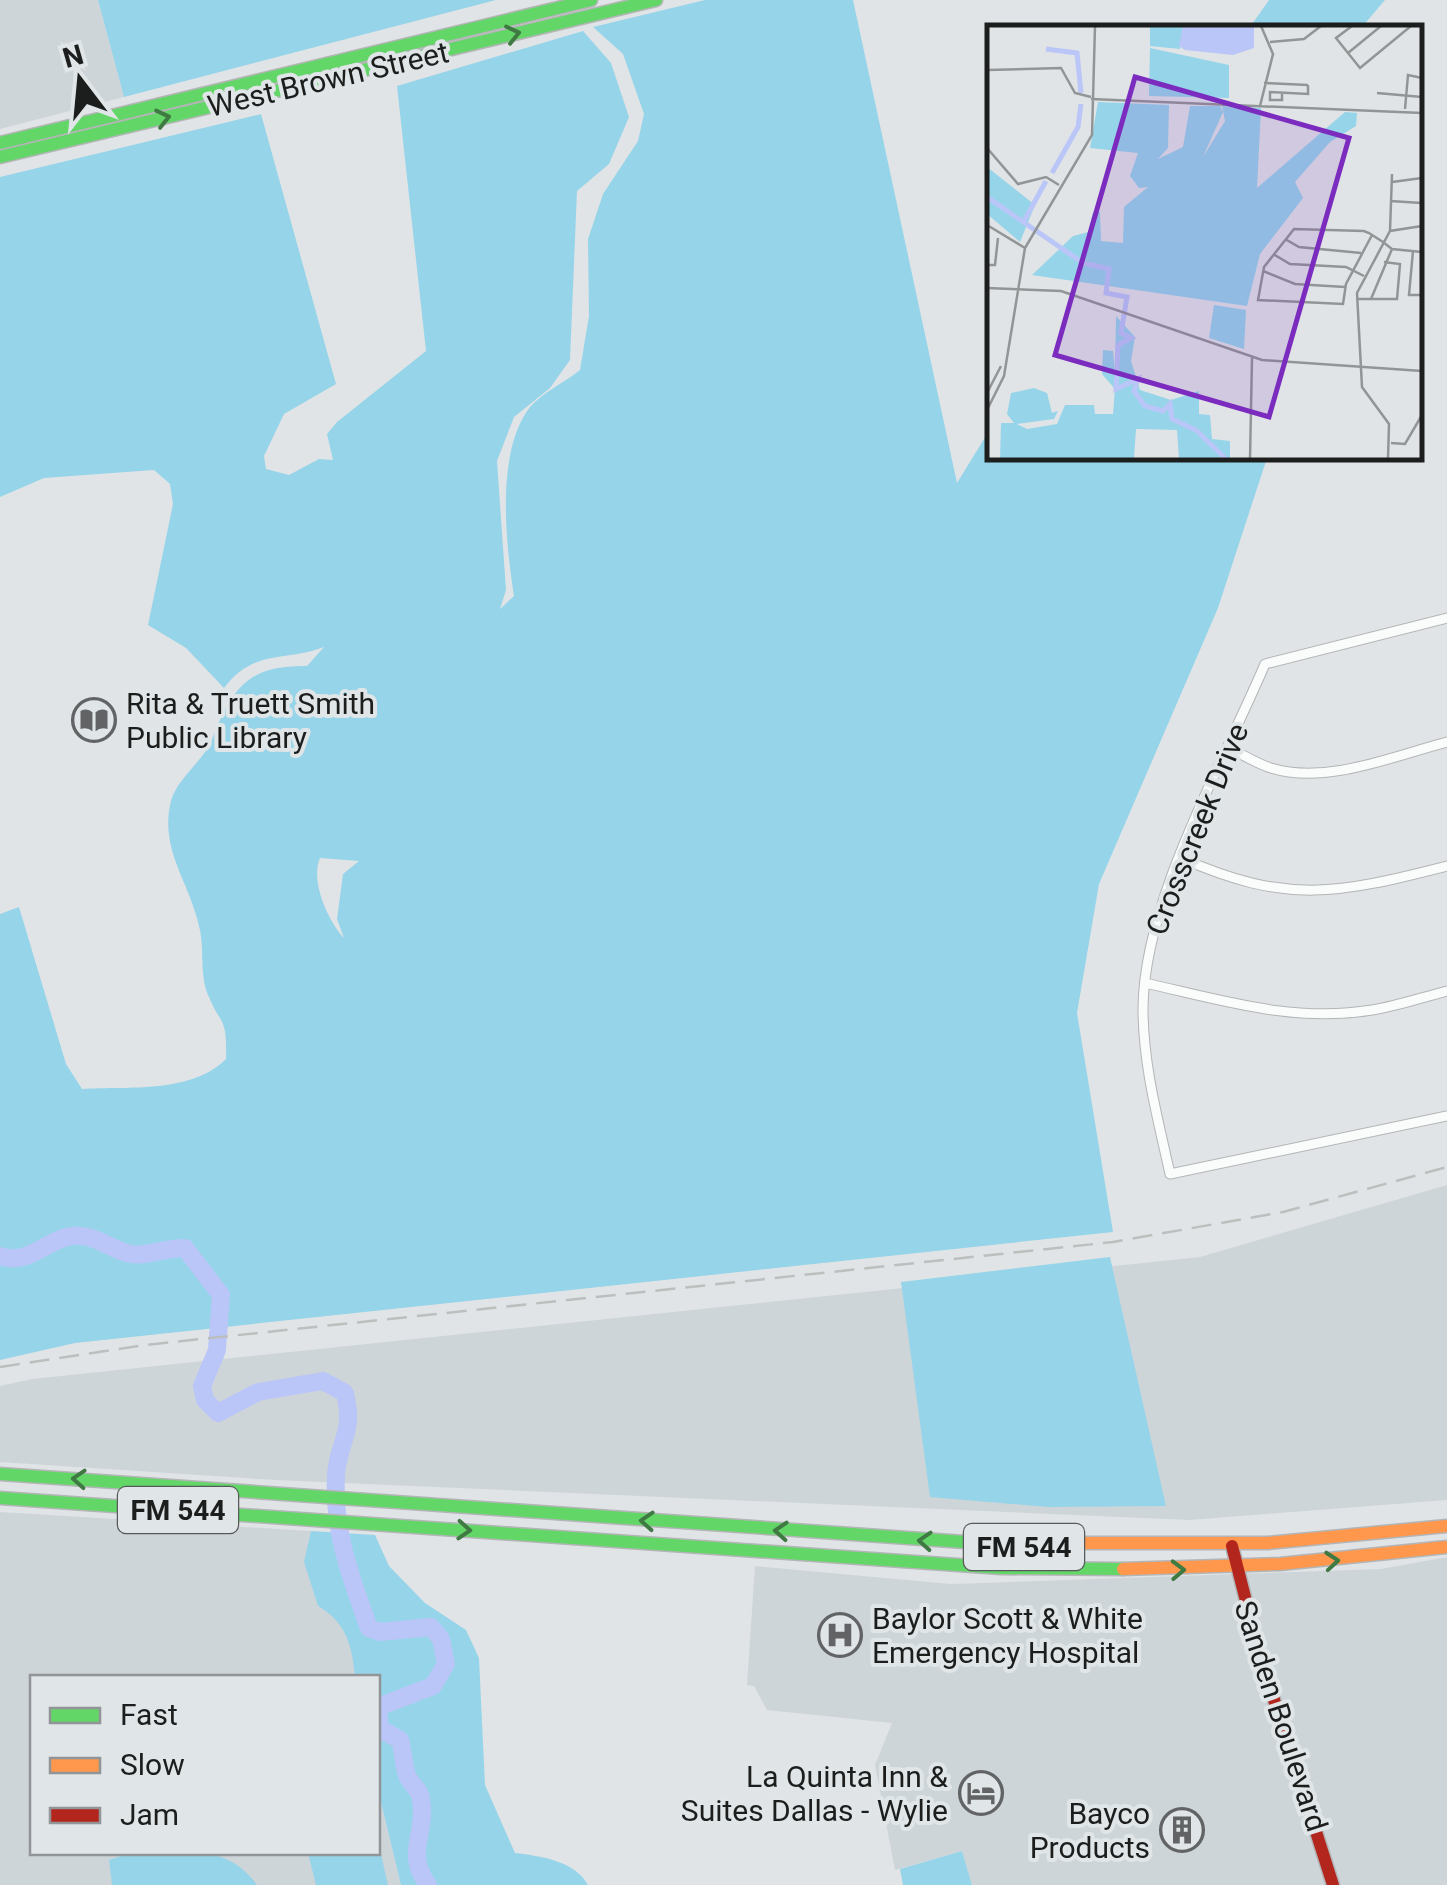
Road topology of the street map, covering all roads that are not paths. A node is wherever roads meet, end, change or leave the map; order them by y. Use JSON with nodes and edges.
{"nodes":[{"id":1,"x":591,"y":0,"type":"edge"},
{"id":2,"x":656,"y":0,"type":"edge"},
{"id":3,"x":24,"y":137,"type":"junction"},
{"id":4,"x":0,"y":143,"type":"edge"},
{"id":5,"x":0,"y":155,"type":"edge"},
{"id":6,"x":1447,"y":618,"type":"edge"},
{"id":7,"x":1447,"y":742,"type":"edge"},
{"id":8,"x":1229,"y":748,"type":"junction"},
{"id":9,"x":1181,"y":858,"type":"junction"},
{"id":10,"x":1447,"y":866,"type":"edge"},
{"id":11,"x":1145,"y":983,"type":"junction"},
{"id":12,"x":1447,"y":991,"type":"edge"},
{"id":13,"x":1447,"y":1116,"type":"edge"},
{"id":14,"x":0,"y":1474,"type":"edge"},
{"id":15,"x":48,"y":1477,"type":"junction"},
{"id":16,"x":0,"y":1498,"type":"edge"},
{"id":17,"x":46,"y":1501,"type":"junction"},
{"id":18,"x":1447,"y":1526,"type":"edge"},
{"id":19,"x":745,"y":1528,"type":"junction"},
{"id":20,"x":1232,"y":1546,"type":"junction"},
{"id":21,"x":1447,"y":1548,"type":"edge"},
{"id":22,"x":742,"y":1550,"type":"junction"},
{"id":23,"x":1235,"y":1568,"type":"junction"},
{"id":24,"x":1334,"y":1885,"type":"edge"}],
"edges":[{"from":1,"to":3,"type":"main road","name":"West Brown Street"},
{"from":5,"to":2,"type":"main road","name":"West Brown Street","one_way":true},
{"from":3,"to":4,"type":"main road","name":"West Brown Street"},
{"from":3,"to":5,"type":"main road"},
{"from":6,"to":8,"type":"street","name":"Crosscreek Drive"},
{"from":7,"to":8,"type":"street"},
{"from":8,"to":9,"type":"street","name":"Crosscreek Drive"},
{"from":9,"to":10,"type":"street"},
{"from":9,"to":11,"type":"street","name":"Crosscreek Drive"},
{"from":11,"to":12,"type":"street"},
{"from":11,"to":13,"type":"street","name":"Crosscreek Drive"},
{"from":14,"to":15,"type":"main road","name":"FM 544","number":"FM 544"},
{"from":15,"to":17,"type":"main road"},
{"from":19,"to":15,"type":"main road","name":"FM 544","number":"FM 544","one_way":true},
{"from":16,"to":17,"type":"main road","name":"FM 544","number":"FM 544"},
{"from":17,"to":22,"type":"main road","name":"FM 544","number":"FM 544","one_way":true},
{"from":18,"to":20,"type":"main road","name":"FM 544","number":"FM 544"},
{"from":20,"to":19,"type":"main road","name":"FM 544","number":"FM 544","one_way":true},
{"from":19,"to":22,"type":"main road"},
{"from":20,"to":23,"type":"main road","name":"Sanden Boulevard"},
{"from":23,"to":21,"type":"main road","name":"FM 544","number":"FM 544","one_way":true},
{"from":22,"to":23,"type":"main road","name":"FM 544","number":"FM 544","one_way":true},
{"from":23,"to":24,"type":"main road","name":"Sanden Boulevard"}]}
